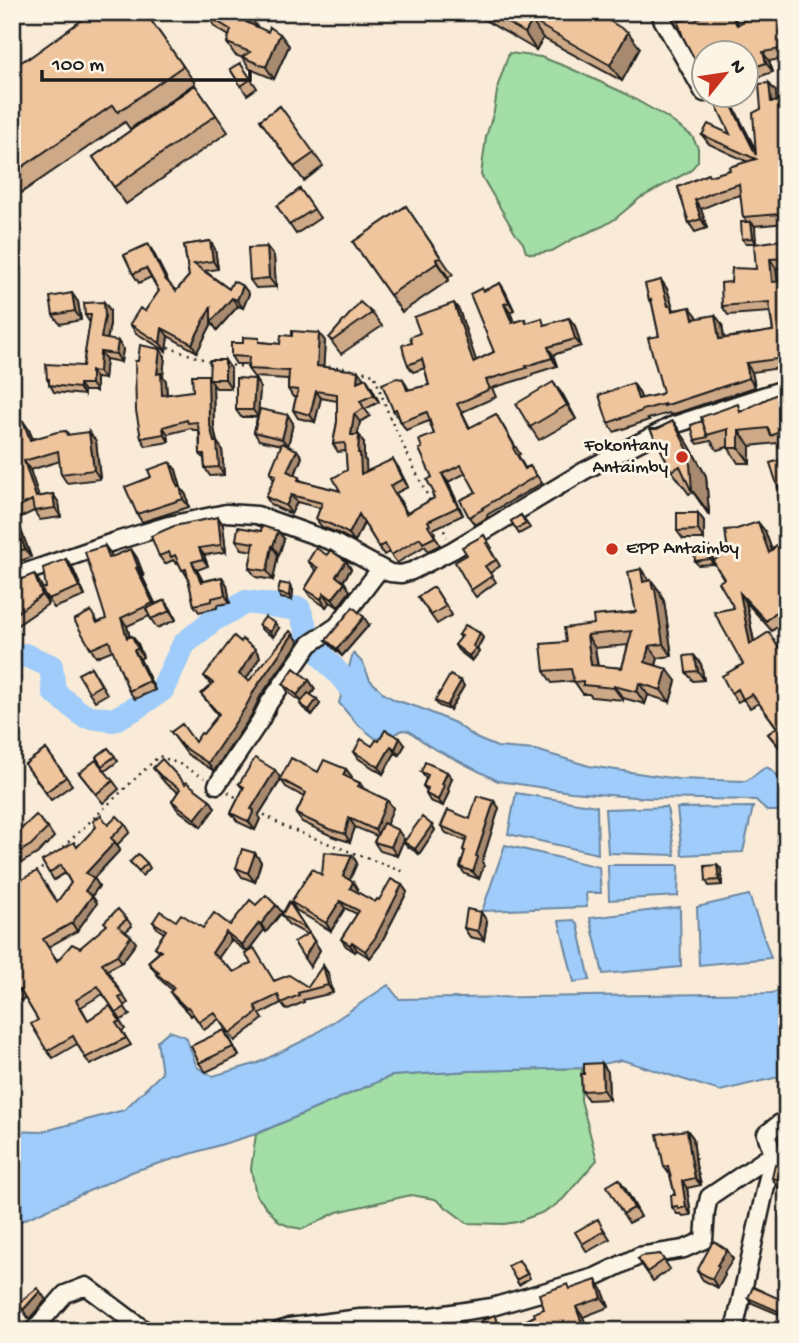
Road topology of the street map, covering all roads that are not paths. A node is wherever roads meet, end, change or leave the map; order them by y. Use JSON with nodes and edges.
{"nodes":[{"id":1,"x":667,"y":12,"type":"edge"},
{"id":2,"x":690,"y":68,"type":"edge"},
{"id":3,"x":787,"y":388,"type":"edge"},
{"id":4,"x":380,"y":569,"type":"junction"},
{"id":5,"x":12,"y":577,"type":"edge"},
{"id":6,"x":217,"y":785,"type":"road end"},
{"id":7,"x":787,"y":1123,"type":"edge"},
{"id":8,"x":780,"y":1156,"type":"edge"},
{"id":9,"x":33,"y":1331,"type":"edge"},
{"id":10,"x":146,"y":1331,"type":"edge"},
{"id":11,"x":278,"y":1331,"type":"edge"},
{"id":12,"x":734,"y":1331,"type":"edge"}],
"edges":[{"from":1,"to":2,"type":"street"},
{"from":3,"to":4,"type":"street"},
{"from":4,"to":5,"type":"street"},
{"from":4,"to":6,"type":"street"},
{"from":7,"to":8,"type":"street"},
{"from":8,"to":11,"type":"street"},
{"from":8,"to":12,"type":"street"},
{"from":9,"to":10,"type":"street"}]}
